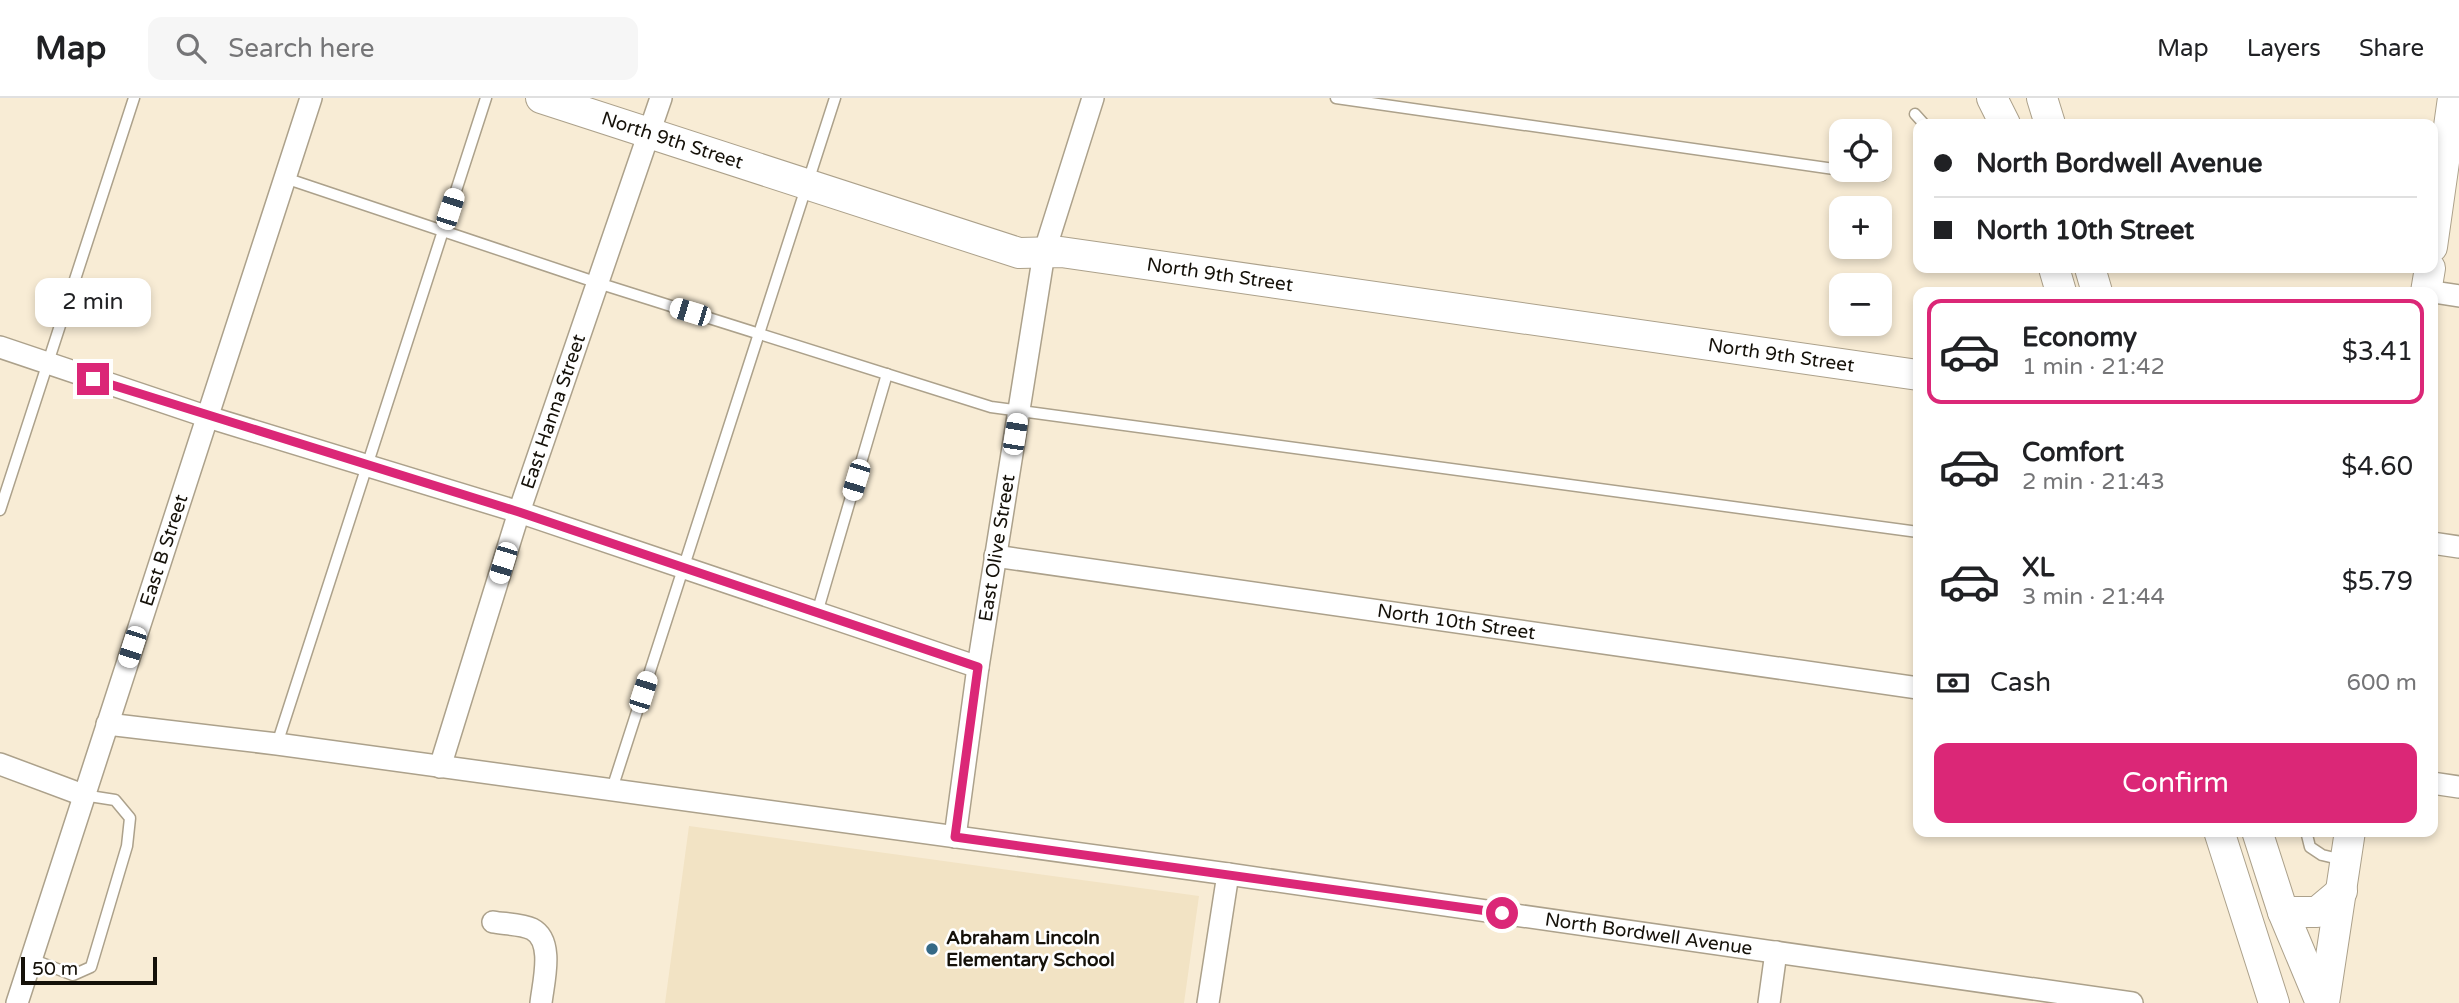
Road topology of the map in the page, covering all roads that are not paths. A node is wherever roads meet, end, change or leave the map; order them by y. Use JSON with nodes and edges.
{"nodes":[{"id":1,"x":134,"y":98,"type":"edge"},
{"id":2,"x":311,"y":98,"type":"edge"},
{"id":3,"x":486,"y":98,"type":"edge"},
{"id":4,"x":541,"y":98,"type":"edge"},
{"id":5,"x":661,"y":98,"type":"edge"},
{"id":6,"x":835,"y":98,"type":"edge"},
{"id":7,"x":1336,"y":98,"type":"edge"},
{"id":8,"x":1992,"y":98,"type":"edge"},
{"id":9,"x":2011,"y":98,"type":"edge"},
{"id":10,"x":2042,"y":98,"type":"edge"},
{"id":11,"x":2453,"y":98,"type":"edge"},
{"id":12,"x":1088,"y":99,"type":"edge"},
{"id":13,"x":1915,"y":114,"type":"dead end"},
{"id":14,"x":1920,"y":119,"type":"edge"},
{"id":15,"x":2002,"y":119,"type":"edge"},
{"id":16,"x":2017,"y":119,"type":"edge"},
{"id":17,"x":2048,"y":119,"type":"edge"},
{"id":18,"x":650,"y":133,"type":"junction"},
{"id":19,"x":1829,"y":168,"type":"edge"},
{"id":20,"x":285,"y":178,"type":"junction"},
{"id":21,"x":807,"y":184,"type":"junction"},
{"id":22,"x":2438,"y":204,"type":"edge"},
{"id":23,"x":443,"y":231,"type":"junction"},
{"id":24,"x":1044,"y":253,"type":"junction"},
{"id":25,"x":598,"y":283,"type":"junction"},
{"id":26,"x":2438,"y":288,"type":"edge"},
{"id":27,"x":2459,"y":296,"type":"edge"},
{"id":28,"x":758,"y":334,"type":"junction"},
{"id":29,"x":0,"y":347,"type":"edge"},
{"id":30,"x":48,"y":363,"type":"junction"},
{"id":31,"x":887,"y":374,"type":"junction"},
{"id":32,"x":1913,"y":374,"type":"edge"},
{"id":33,"x":1019,"y":410,"type":"junction"},
{"id":34,"x":208,"y":417,"type":"junction"},
{"id":35,"x":367,"y":466,"type":"junction"},
{"id":36,"x":0,"y":510,"type":"edge"},
{"id":37,"x":519,"y":512,"type":"junction"},
{"id":38,"x":1913,"y":531,"type":"edge"},
{"id":39,"x":2438,"y":544,"type":"edge"},
{"id":40,"x":2459,"y":547,"type":"edge"},
{"id":41,"x":995,"y":556,"type":"junction"},
{"id":42,"x":683,"y":567,"type":"junction"},
{"id":43,"x":817,"y":613,"type":"junction"},
{"id":44,"x":978,"y":667,"type":"junction"},
{"id":45,"x":1913,"y":687,"type":"edge"},
{"id":46,"x":107,"y":724,"type":"junction"},
{"id":47,"x":277,"y":744,"type":"junction"},
{"id":48,"x":0,"y":764,"type":"edge"},
{"id":49,"x":440,"y":767,"type":"junction"},
{"id":50,"x":2438,"y":784,"type":"edge"},
{"id":51,"x":2459,"y":787,"type":"edge"},
{"id":52,"x":611,"y":792,"type":"junction"},
{"id":53,"x":83,"y":795,"type":"junction"},
{"id":54,"x":955,"y":837,"type":"junction"},
{"id":55,"x":2221,"y":837,"type":"edge"},
{"id":56,"x":2259,"y":837,"type":"edge"},
{"id":57,"x":2308,"y":837,"type":"edge"},
{"id":58,"x":2349,"y":837,"type":"edge"},
{"id":59,"x":2346,"y":861,"type":"junction"},
{"id":60,"x":1228,"y":874,"type":"junction"},
{"id":61,"x":2342,"y":891,"type":"junction"},
{"id":62,"x":2283,"y":912,"type":"junction"},
{"id":63,"x":493,"y":922,"type":"dead end"},
{"id":64,"x":1776,"y":952,"type":"junction"},
{"id":65,"x":31,"y":959,"type":"junction"},
{"id":66,"x":17,"y":1003,"type":"edge"},
{"id":67,"x":541,"y":1003,"type":"edge"},
{"id":68,"x":1208,"y":1003,"type":"edge"},
{"id":69,"x":1769,"y":1003,"type":"edge"},
{"id":70,"x":2132,"y":1003,"type":"edge"},
{"id":71,"x":2274,"y":1003,"type":"edge"},
{"id":72,"x":2323,"y":1003,"type":"edge"}],
"edges":[{"from":1,"to":30,"type":"lane"},
{"from":2,"to":20,"type":"street","name":"East B Street"},
{"from":3,"to":23,"type":"lane"},
{"from":4,"to":18,"type":"street","name":"North 9th Street"},
{"from":5,"to":18,"type":"street","name":"East Hanna Street"},
{"from":6,"to":21,"type":"lane"},
{"from":7,"to":19,"type":"lane"},
{"from":8,"to":15,"type":"street"},
{"from":9,"to":16,"type":"street"},
{"from":10,"to":17,"type":"street"},
{"from":11,"to":22,"type":"street"},
{"from":12,"to":24,"type":"street","name":"East Olive Street"},
{"from":13,"to":14,"type":"lane"},
{"from":18,"to":21,"type":"street","name":"North 9th Street"},
{"from":18,"to":25,"type":"street","name":"East Hanna Street"},
{"from":20,"to":23,"type":"lane"},
{"from":20,"to":34,"type":"street","name":"East B Street"},
{"from":21,"to":24,"type":"street","name":"North 9th Street"},
{"from":21,"to":28,"type":"lane"},
{"from":23,"to":25,"type":"lane"},
{"from":23,"to":35,"type":"lane"},
{"from":24,"to":32,"type":"street","name":"North 9th Street"},
{"from":24,"to":33,"type":"street","name":"East Olive Street"},
{"from":25,"to":28,"type":"lane"},
{"from":25,"to":37,"type":"street","name":"East Hanna Street"},
{"from":26,"to":27,"type":"street"},
{"from":28,"to":31,"type":"lane"},
{"from":28,"to":42,"type":"lane"},
{"from":29,"to":30,"type":"street"},
{"from":30,"to":34,"type":"street"},
{"from":30,"to":36,"type":"lane"},
{"from":31,"to":33,"type":"lane"},
{"from":31,"to":43,"type":"lane"},
{"from":33,"to":38,"type":"lane"},
{"from":33,"to":41,"type":"street","name":"East Olive Street"},
{"from":34,"to":35,"type":"street"},
{"from":34,"to":46,"type":"street","name":"East B Street"},
{"from":35,"to":37,"type":"street"},
{"from":35,"to":47,"type":"lane"},
{"from":37,"to":42,"type":"street"},
{"from":37,"to":49,"type":"street","name":"East Hanna Street"},
{"from":39,"to":40,"type":"street"},
{"from":41,"to":44,"type":"street","name":"East Olive Street"},
{"from":41,"to":45,"type":"street","name":"North 10th Street"},
{"from":42,"to":43,"type":"street"},
{"from":42,"to":52,"type":"lane"},
{"from":43,"to":44,"type":"street"},
{"from":44,"to":54,"type":"street","name":"East Olive Street"},
{"from":46,"to":47,"type":"street","name":"North Bordwell Avenue"},
{"from":46,"to":53,"type":"street","name":"East B Street"},
{"from":47,"to":49,"type":"street","name":"North Bordwell Avenue"},
{"from":48,"to":53,"type":"street"},
{"from":49,"to":52,"type":"street","name":"North Bordwell Avenue"},
{"from":50,"to":51,"type":"street"},
{"from":52,"to":54,"type":"street","name":"North Bordwell Avenue"},
{"from":53,"to":65,"type":"street","name":"East B Street"},
{"from":53,"to":65,"type":"lane"},
{"from":54,"to":60,"type":"street","name":"North Bordwell Avenue"},
{"from":55,"to":71,"type":"street"},
{"from":56,"to":62,"type":"street"},
{"from":57,"to":59,"type":"lane"},
{"from":58,"to":59,"type":"street"},
{"from":59,"to":61,"type":"street"},
{"from":60,"to":64,"type":"street","name":"North Bordwell Avenue"},
{"from":60,"to":68,"type":"street"},
{"from":61,"to":62,"type":"street"},
{"from":61,"to":72,"type":"street"},
{"from":62,"to":72,"type":"street"},
{"from":63,"to":67,"type":"street"},
{"from":64,"to":69,"type":"street"},
{"from":64,"to":70,"type":"street","name":"North Bordwell Avenue"},
{"from":65,"to":66,"type":"street","name":"East B Street"}]}
